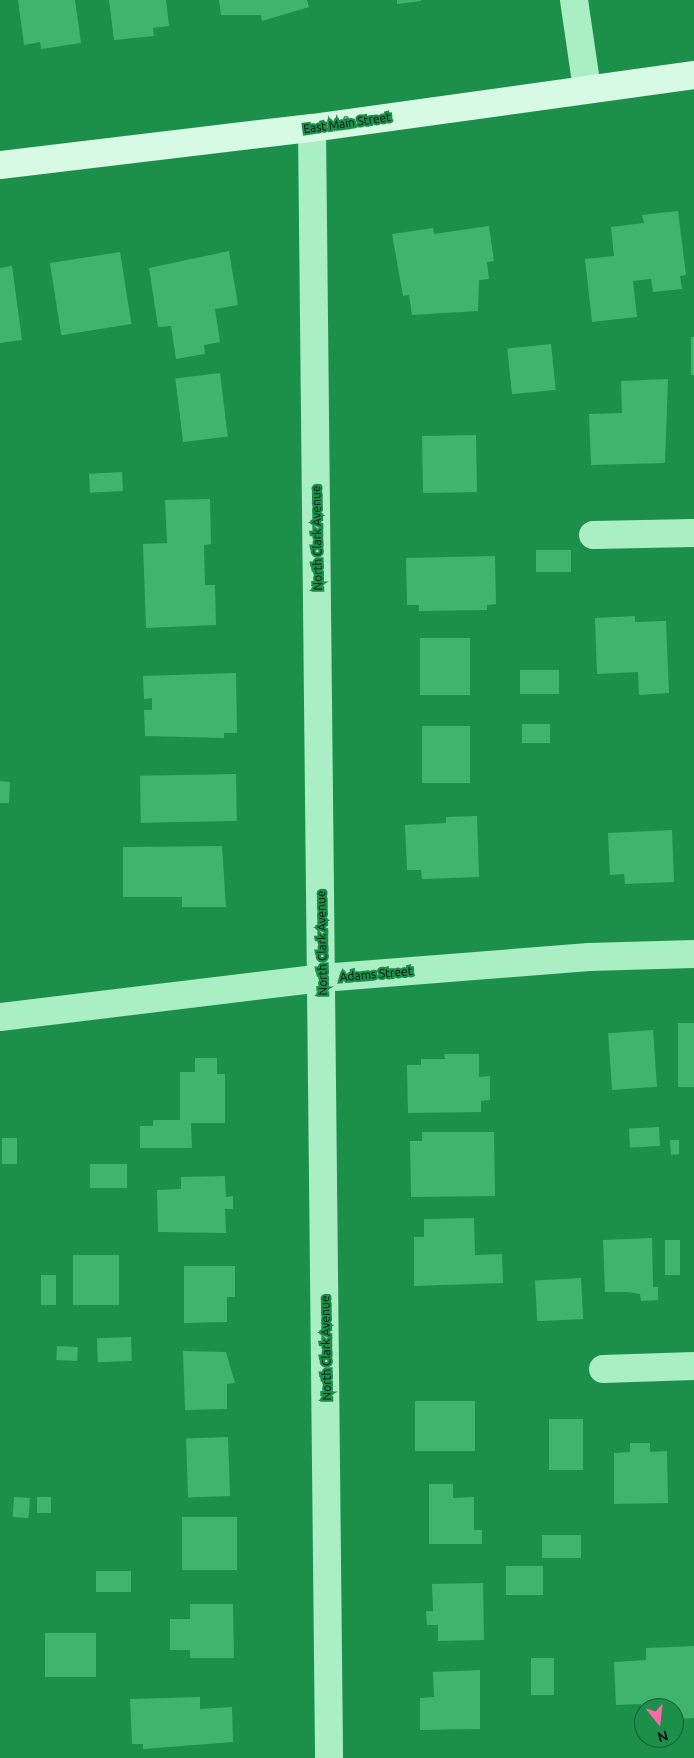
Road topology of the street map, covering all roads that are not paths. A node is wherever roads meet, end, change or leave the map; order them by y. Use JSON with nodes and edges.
{"nodes":[{"id":1,"x":574,"y":0,"type":"edge"},
{"id":2,"x":694,"y":75,"type":"edge"},
{"id":3,"x":587,"y":89,"type":"junction"},
{"id":4,"x":312,"y":128,"type":"junction"},
{"id":5,"x":0,"y":165,"type":"edge"},
{"id":6,"x":694,"y":533,"type":"edge"},
{"id":7,"x":593,"y":535,"type":"dead end"},
{"id":8,"x":694,"y":954,"type":"edge"},
{"id":9,"x":322,"y":978,"type":"junction"},
{"id":10,"x":0,"y":1017,"type":"edge"},
{"id":11,"x":694,"y":1366,"type":"edge"},
{"id":12,"x":603,"y":1368,"type":"dead end"},
{"id":13,"x":329,"y":1758,"type":"edge"}],
"edges":[{"from":1,"to":3,"type":"street"},
{"from":2,"to":3,"type":"street","name":"East Main Street"},
{"from":3,"to":4,"type":"street","name":"East Main Street"},
{"from":4,"to":5,"type":"street","name":"East Main Street"},
{"from":4,"to":9,"type":"street","name":"North Clark Avenue"},
{"from":6,"to":7,"type":"street"},
{"from":8,"to":9,"type":"street","name":"Adams Street"},
{"from":9,"to":10,"type":"street","name":"Adams Street"},
{"from":9,"to":13,"type":"street","name":"North Clark Avenue"},
{"from":11,"to":12,"type":"street"}]}
